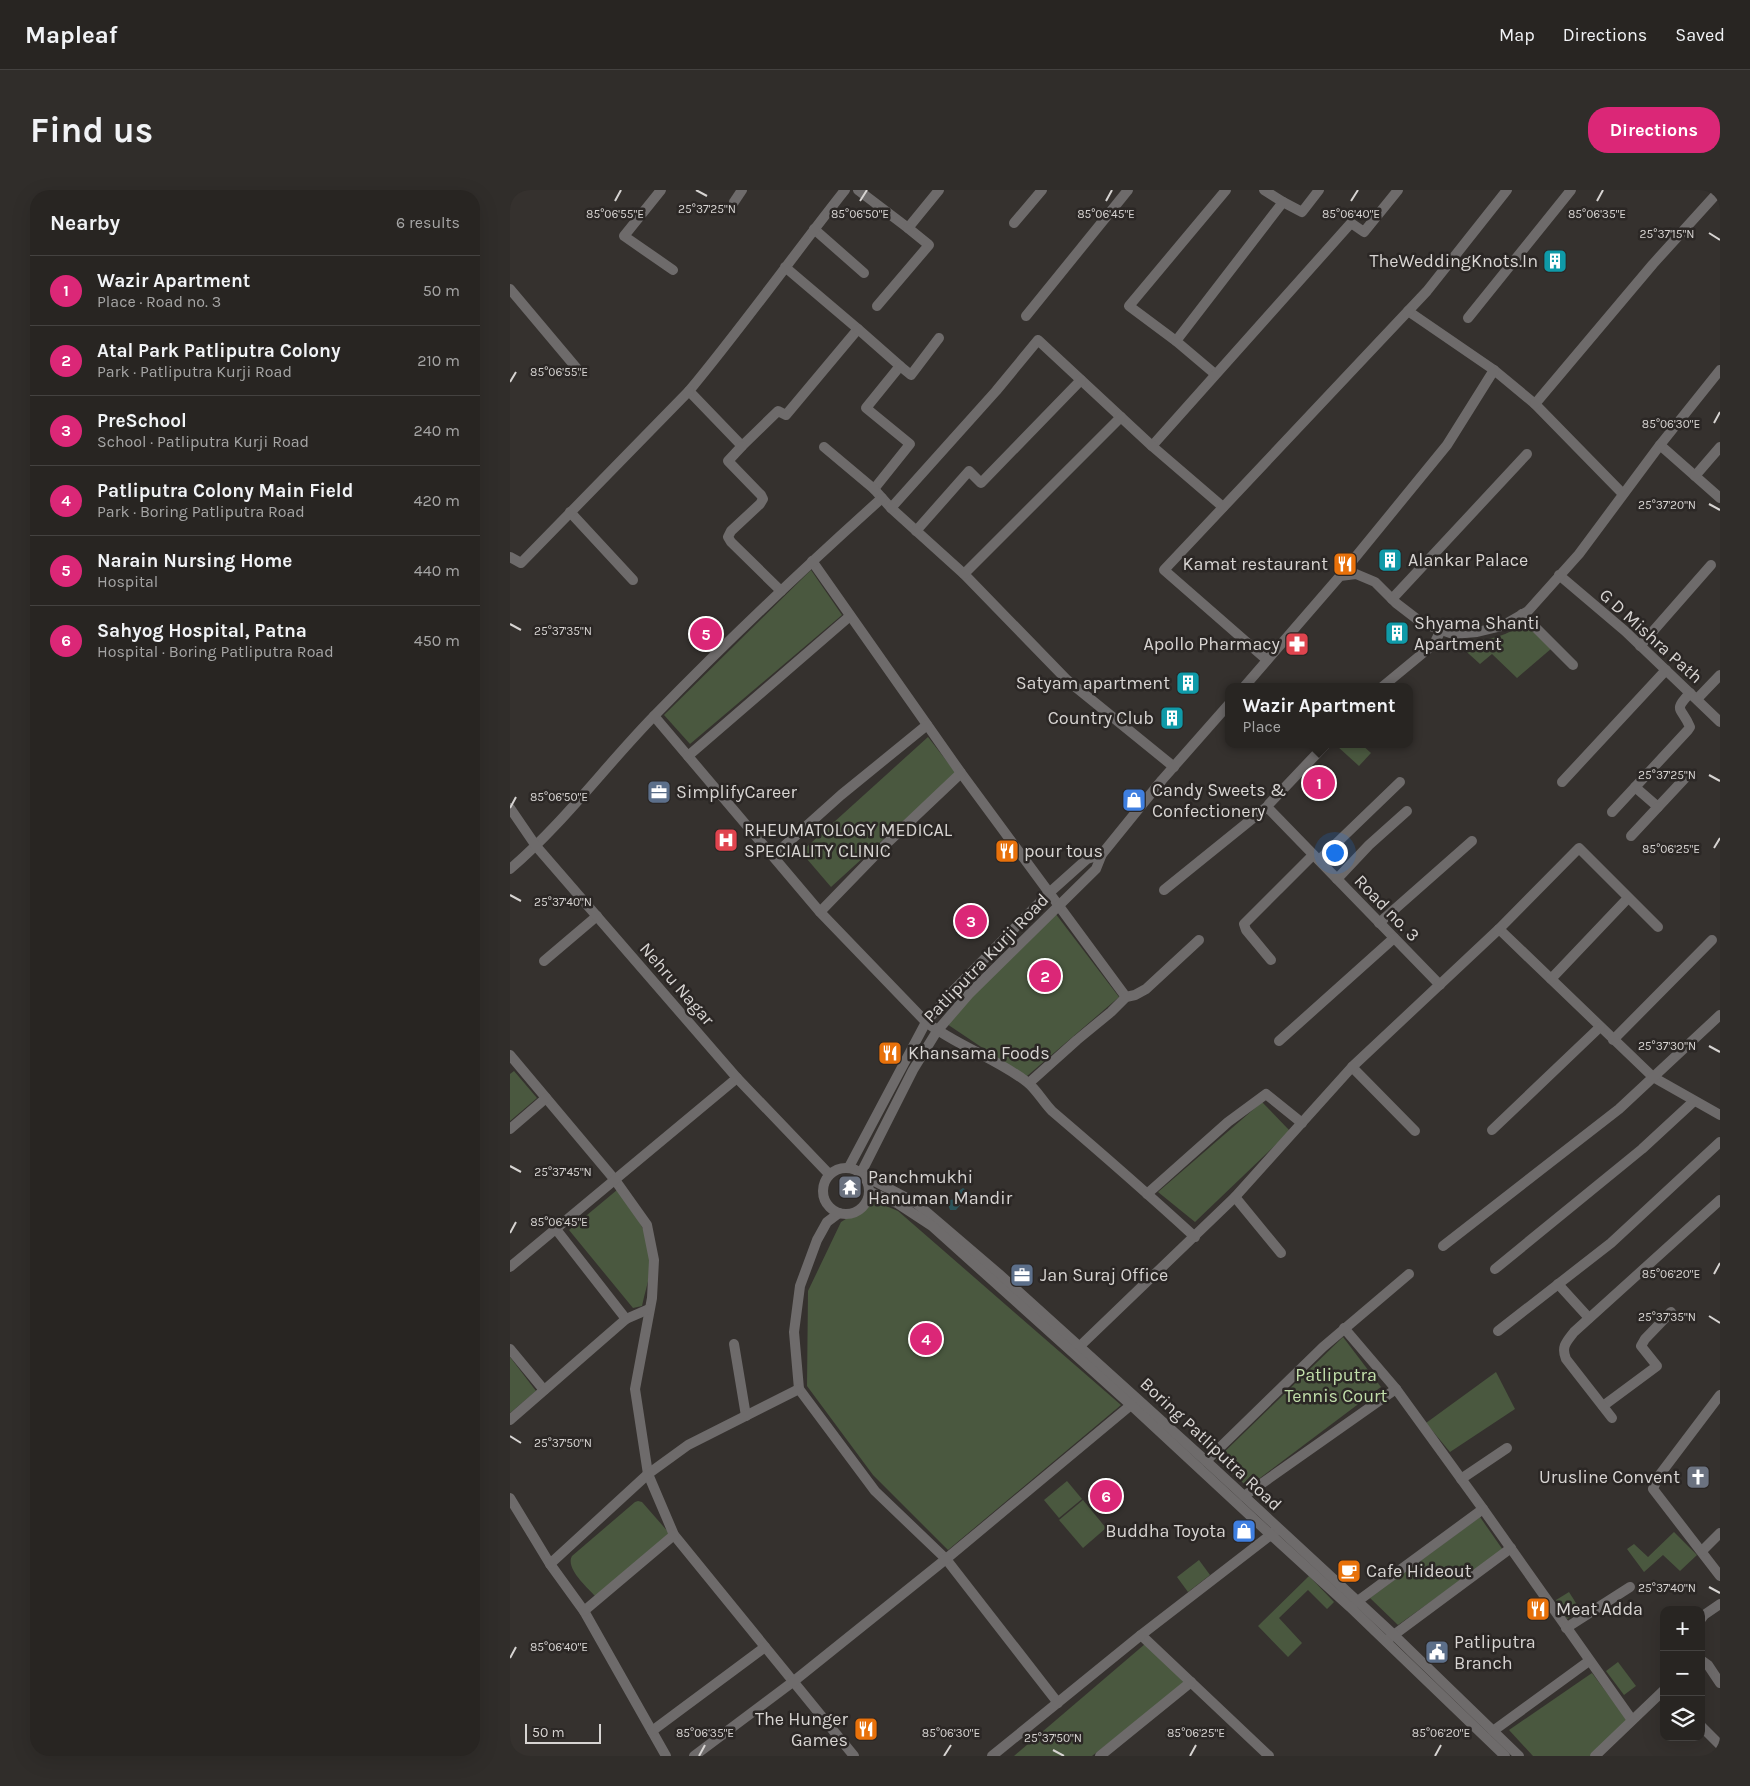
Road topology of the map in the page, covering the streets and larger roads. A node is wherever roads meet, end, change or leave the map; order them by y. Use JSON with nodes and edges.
{"nodes":[{"id":1,"x":661,"y":190,"type":"edge"},
{"id":2,"x":742,"y":190,"type":"edge"},
{"id":3,"x":845,"y":190,"type":"edge"},
{"id":4,"x":858,"y":190,"type":"edge"},
{"id":5,"x":939,"y":190,"type":"edge"},
{"id":6,"x":1042,"y":190,"type":"edge"},
{"id":7,"x":1128,"y":190,"type":"edge"},
{"id":8,"x":1226,"y":190,"type":"edge"},
{"id":9,"x":1264,"y":190,"type":"edge"},
{"id":10,"x":1320,"y":190,"type":"edge"},
{"id":11,"x":1398,"y":190,"type":"edge"},
{"id":12,"x":1507,"y":190,"type":"edge"},
{"id":13,"x":1571,"y":190,"type":"edge"},
{"id":14,"x":1720,"y":190,"type":"edge"},
{"id":15,"x":734,"y":202,"type":"dead end"},
{"id":16,"x":1284,"y":202,"type":"junction"},
{"id":17,"x":1014,"y":224,"type":"dead end"},
{"id":18,"x":908,"y":228,"type":"junction"},
{"id":19,"x":814,"y":229,"type":"junction"},
{"id":20,"x":785,"y":267,"type":"junction"},
{"id":21,"x":673,"y":270,"type":"dead end"},
{"id":22,"x":864,"y":273,"type":"dead end"},
{"id":23,"x":510,"y":290,"type":"edge"},
{"id":24,"x":877,"y":306,"type":"dead end"},
{"id":25,"x":1408,"y":311,"type":"junction"},
{"id":26,"x":1026,"y":316,"type":"dead end"},
{"id":27,"x":1468,"y":318,"type":"dead end"},
{"id":28,"x":858,"y":329,"type":"junction"},
{"id":29,"x":939,"y":338,"type":"dead end"},
{"id":30,"x":1176,"y":341,"type":"junction"},
{"id":31,"x":900,"y":366,"type":"junction"},
{"id":32,"x":1494,"y":370,"type":"junction"},
{"id":33,"x":1720,"y":370,"type":"edge"},
{"id":34,"x":579,"y":371,"type":"dead end"},
{"id":35,"x":1215,"y":374,"type":"junction"},
{"id":36,"x":1081,"y":380,"type":"junction"},
{"id":37,"x":689,"y":391,"type":"junction"},
{"id":38,"x":1535,"y":404,"type":"junction"},
{"id":39,"x":1122,"y":417,"type":"junction"},
{"id":40,"x":1660,"y":445,"type":"junction"},
{"id":41,"x":742,"y":446,"type":"junction"},
{"id":42,"x":1152,"y":446,"type":"junction"},
{"id":43,"x":824,"y":447,"type":"dead end"},
{"id":44,"x":1720,"y":447,"type":"edge"},
{"id":45,"x":1527,"y":454,"type":"dead end"},
{"id":46,"x":1695,"y":476,"type":"junction"},
{"id":47,"x":874,"y":490,"type":"junction"},
{"id":48,"x":1623,"y":494,"type":"junction"},
{"id":49,"x":882,"y":498,"type":"junction"},
{"id":50,"x":1720,"y":498,"type":"edge"},
{"id":51,"x":1223,"y":507,"type":"junction"},
{"id":52,"x":891,"y":508,"type":"junction"},
{"id":53,"x":570,"y":512,"type":"junction"},
{"id":54,"x":916,"y":531,"type":"junction"},
{"id":55,"x":510,"y":557,"type":"edge"},
{"id":56,"x":812,"y":561,"type":"junction"},
{"id":57,"x":1711,"y":564,"type":"dead end"},
{"id":58,"x":964,"y":574,"type":"junction"},
{"id":59,"x":1559,"y":575,"type":"junction"},
{"id":60,"x":1340,"y":576,"type":"junction"},
{"id":61,"x":633,"y":580,"type":"dead end"},
{"id":62,"x":781,"y":590,"type":"junction"},
{"id":63,"x":1392,"y":599,"type":"junction"},
{"id":64,"x":1522,"y":614,"type":"junction"},
{"id":65,"x":850,"y":616,"type":"junction"},
{"id":66,"x":1441,"y":630,"type":"junction"},
{"id":67,"x":1640,"y":646,"type":"junction"},
{"id":68,"x":1268,"y":660,"type":"junction"},
{"id":69,"x":1573,"y":665,"type":"dead end"},
{"id":70,"x":1666,"y":670,"type":"junction"},
{"id":71,"x":1720,"y":675,"type":"edge"},
{"id":72,"x":1248,"y":683,"type":"edge"},
{"id":73,"x":1387,"y":683,"type":"edge"},
{"id":74,"x":1694,"y":696,"type":"junction"},
{"id":75,"x":1225,"y":709,"type":"edge"},
{"id":76,"x":654,"y":716,"type":"junction"},
{"id":77,"x":1720,"y":722,"type":"edge"},
{"id":78,"x":927,"y":725,"type":"junction"},
{"id":79,"x":1322,"y":748,"type":"edge"},
{"id":80,"x":688,"y":756,"type":"junction"},
{"id":81,"x":1174,"y":766,"type":"junction"},
{"id":82,"x":961,"y":773,"type":"junction"},
{"id":83,"x":1687,"y":776,"type":"dead end"},
{"id":84,"x":1400,"y":782,"type":"dead end"},
{"id":85,"x":1562,"y":782,"type":"dead end"},
{"id":86,"x":1635,"y":787,"type":"junction"},
{"id":87,"x":1268,"y":806,"type":"junction"},
{"id":88,"x":1658,"y":807,"type":"junction"},
{"id":89,"x":510,"y":808,"type":"edge"},
{"id":90,"x":1407,"y":812,"type":"dead end"},
{"id":91,"x":1612,"y":812,"type":"dead end"},
{"id":92,"x":1631,"y":836,"type":"dead end"},
{"id":93,"x":1472,"y":841,"type":"dead end"},
{"id":94,"x":536,"y":846,"type":"junction"},
{"id":95,"x":1102,"y":854,"type":"junction"},
{"id":96,"x":773,"y":856,"type":"junction"},
{"id":97,"x":1316,"y":858,"type":"junction"},
{"id":98,"x":510,"y":869,"type":"edge"},
{"id":99,"x":1337,"y":879,"type":"junction"},
{"id":100,"x":1164,"y":890,"type":"dead end"},
{"id":101,"x":1049,"y":893,"type":"junction"},
{"id":102,"x":1628,"y":898,"type":"junction"},
{"id":103,"x":1058,"y":905,"type":"junction"},
{"id":104,"x":820,"y":912,"type":"junction"},
{"id":105,"x":597,"y":916,"type":"junction"},
{"id":106,"x":1380,"y":923,"type":"junction"},
{"id":107,"x":1658,"y":927,"type":"dead end"},
{"id":108,"x":1499,"y":929,"type":"junction"},
{"id":109,"x":1394,"y":938,"type":"junction"},
{"id":110,"x":1198,"y":940,"type":"dead end"},
{"id":111,"x":1712,"y":940,"type":"dead end"},
{"id":112,"x":1271,"y":960,"type":"dead end"},
{"id":113,"x":544,"y":961,"type":"dead end"},
{"id":114,"x":1551,"y":979,"type":"junction"},
{"id":115,"x":1440,"y":985,"type":"junction"},
{"id":116,"x":1126,"y":997,"type":"junction"},
{"id":117,"x":1720,"y":1015,"type":"edge"},
{"id":118,"x":926,"y":1022,"type":"junction"},
{"id":119,"x":1600,"y":1028,"type":"junction"},
{"id":120,"x":937,"y":1031,"type":"junction"},
{"id":121,"x":1613,"y":1040,"type":"junction"},
{"id":122,"x":1279,"y":1041,"type":"dead end"},
{"id":123,"x":511,"y":1058,"type":"edge"},
{"id":124,"x":1352,"y":1068,"type":"junction"},
{"id":125,"x":1653,"y":1077,"type":"junction"},
{"id":126,"x":737,"y":1078,"type":"junction"},
{"id":127,"x":1029,"y":1083,"type":"junction"},
{"id":128,"x":546,"y":1098,"type":"junction"},
{"id":129,"x":1694,"y":1101,"type":"junction"},
{"id":130,"x":1720,"y":1115,"type":"edge"},
{"id":131,"x":1302,"y":1123,"type":"junction"},
{"id":132,"x":510,"y":1129,"type":"edge"},
{"id":133,"x":1492,"y":1130,"type":"dead end"},
{"id":134,"x":1415,"y":1131,"type":"dead end"},
{"id":135,"x":1720,"y":1142,"type":"edge"},
{"id":136,"x":849,"y":1167,"type":"junction"},
{"id":137,"x":830,"y":1174,"type":"junction"},
{"id":138,"x":863,"y":1174,"type":"junction"},
{"id":139,"x":615,"y":1180,"type":"junction"},
{"id":140,"x":870,"y":1192,"type":"junction"},
{"id":141,"x":1147,"y":1194,"type":"junction"},
{"id":142,"x":1235,"y":1197,"type":"junction"},
{"id":143,"x":1720,"y":1200,"type":"edge"},
{"id":144,"x":839,"y":1213,"type":"junction"},
{"id":145,"x":555,"y":1228,"type":"junction"},
{"id":146,"x":1195,"y":1237,"type":"junction"},
{"id":147,"x":1443,"y":1246,"type":"dead end"},
{"id":148,"x":1281,"y":1253,"type":"dead end"},
{"id":149,"x":510,"y":1267,"type":"edge"},
{"id":150,"x":1495,"y":1269,"type":"dead end"},
{"id":151,"x":1409,"y":1274,"type":"dead end"},
{"id":152,"x":996,"y":1277,"type":"junction"},
{"id":153,"x":1558,"y":1284,"type":"junction"},
{"id":154,"x":650,"y":1309,"type":"junction"},
{"id":155,"x":1672,"y":1312,"type":"dead end"},
{"id":156,"x":1589,"y":1318,"type":"junction"},
{"id":157,"x":626,"y":1319,"type":"junction"},
{"id":158,"x":1344,"y":1328,"type":"junction"},
{"id":159,"x":1498,"y":1331,"type":"dead end"},
{"id":160,"x":734,"y":1344,"type":"dead end"},
{"id":161,"x":1080,"y":1346,"type":"junction"},
{"id":162,"x":510,"y":1349,"type":"edge"},
{"id":163,"x":1396,"y":1388,"type":"junction"},
{"id":164,"x":799,"y":1389,"type":"junction"},
{"id":165,"x":544,"y":1390,"type":"junction"},
{"id":166,"x":1720,"y":1395,"type":"edge"},
{"id":167,"x":1134,"y":1402,"type":"junction"},
{"id":168,"x":1602,"y":1406,"type":"junction"},
{"id":169,"x":746,"y":1416,"type":"junction"},
{"id":170,"x":1612,"y":1418,"type":"dead end"},
{"id":171,"x":510,"y":1420,"type":"edge"},
{"id":172,"x":1507,"y":1448,"type":"dead end"},
{"id":173,"x":1206,"y":1461,"type":"junction"},
{"id":174,"x":648,"y":1474,"type":"junction"},
{"id":175,"x":1462,"y":1479,"type":"junction"},
{"id":176,"x":1244,"y":1496,"type":"junction"},
{"id":177,"x":510,"y":1498,"type":"edge"},
{"id":178,"x":1483,"y":1509,"type":"junction"},
{"id":179,"x":1275,"y":1532,"type":"junction"},
{"id":180,"x":1720,"y":1533,"type":"edge"},
{"id":181,"x":674,"y":1535,"type":"junction"},
{"id":182,"x":1511,"y":1548,"type":"junction"},
{"id":183,"x":1702,"y":1551,"type":"junction"},
{"id":184,"x":946,"y":1560,"type":"junction"},
{"id":185,"x":550,"y":1564,"type":"junction"},
{"id":186,"x":1720,"y":1576,"type":"edge"},
{"id":187,"x":1630,"y":1587,"type":"dead end"},
{"id":188,"x":1354,"y":1604,"type":"junction"},
{"id":189,"x":1720,"y":1604,"type":"edge"},
{"id":190,"x":584,"y":1610,"type":"junction"},
{"id":191,"x":1705,"y":1613,"type":"edge"},
{"id":192,"x":1566,"y":1628,"type":"junction"},
{"id":193,"x":1141,"y":1635,"type":"junction"},
{"id":194,"x":1390,"y":1638,"type":"junction"},
{"id":195,"x":765,"y":1647,"type":"junction"},
{"id":196,"x":1589,"y":1660,"type":"junction"},
{"id":197,"x":1705,"y":1663,"type":"edge"},
{"id":198,"x":794,"y":1682,"type":"junction"},
{"id":199,"x":1191,"y":1682,"type":"junction"},
{"id":200,"x":1720,"y":1682,"type":"edge"},
{"id":201,"x":1660,"y":1694,"type":"edge"},
{"id":202,"x":1058,"y":1703,"type":"junction"},
{"id":203,"x":1632,"y":1720,"type":"junction"},
{"id":204,"x":1705,"y":1730,"type":"edge"},
{"id":205,"x":652,"y":1731,"type":"junction"},
{"id":206,"x":1493,"y":1731,"type":"junction"},
{"id":207,"x":1720,"y":1745,"type":"edge"},
{"id":208,"x":666,"y":1756,"type":"edge"},
{"id":209,"x":694,"y":1756,"type":"edge"},
{"id":210,"x":854,"y":1756,"type":"edge"},
{"id":211,"x":992,"y":1756,"type":"edge"},
{"id":212,"x":1100,"y":1756,"type":"edge"},
{"id":213,"x":1269,"y":1756,"type":"edge"},
{"id":214,"x":1505,"y":1756,"type":"edge"},
{"id":215,"x":1519,"y":1756,"type":"edge"},
{"id":216,"x":1595,"y":1756,"type":"edge"}],
"edges":[{"from":1,"to":21,"type":"street"},
{"from":2,"to":15,"type":"street"},
{"from":3,"to":19,"type":"street"},
{"from":4,"to":18,"type":"street"},
{"from":5,"to":18,"type":"street"},
{"from":6,"to":17,"type":"street"},
{"from":7,"to":26,"type":"street"},
{"from":8,"to":30,"type":"street"},
{"from":9,"to":16,"type":"street"},
{"from":10,"to":16,"type":"street"},
{"from":11,"to":35,"type":"street"},
{"from":12,"to":25,"type":"street"},
{"from":13,"to":27,"type":"street"},
{"from":14,"to":38,"type":"street"},
{"from":16,"to":30,"type":"street"},
{"from":18,"to":24,"type":"street"},
{"from":19,"to":20,"type":"street"},
{"from":19,"to":22,"type":"street"},
{"from":20,"to":28,"type":"street"},
{"from":20,"to":37,"type":"street"},
{"from":23,"to":34,"type":"street"},
{"from":25,"to":32,"type":"street"},
{"from":25,"to":51,"type":"street"},
{"from":28,"to":31,"type":"street"},
{"from":28,"to":41,"type":"street"},
{"from":29,"to":31,"type":"street"},
{"from":30,"to":35,"type":"street"},
{"from":31,"to":47,"type":"street"},
{"from":32,"to":38,"type":"street"},
{"from":32,"to":60,"type":"street"},
{"from":33,"to":40,"type":"street"},
{"from":35,"to":42,"type":"street"},
{"from":36,"to":39,"type":"street"},
{"from":36,"to":52,"type":"street"},
{"from":36,"to":54,"type":"street"},
{"from":37,"to":41,"type":"street"},
{"from":37,"to":53,"type":"street"},
{"from":38,"to":48,"type":"street"},
{"from":39,"to":42,"type":"street"},
{"from":39,"to":58,"type":"street"},
{"from":40,"to":46,"type":"street"},
{"from":40,"to":48,"type":"street"},
{"from":41,"to":62,"type":"street"},
{"from":42,"to":51,"type":"street"},
{"from":43,"to":47,"type":"street"},
{"from":44,"to":46,"type":"street"},
{"from":45,"to":63,"type":"street"},
{"from":46,"to":50,"type":"street"},
{"from":47,"to":49,"type":"street"},
{"from":48,"to":59,"type":"street"},
{"from":49,"to":52,"type":"street"},
{"from":49,"to":56,"type":"street"},
{"from":51,"to":68,"type":"street"},
{"from":52,"to":54,"type":"street"},
{"from":53,"to":55,"type":"street"},
{"from":53,"to":61,"type":"street"},
{"from":54,"to":58,"type":"street"},
{"from":56,"to":62,"type":"street"},
{"from":56,"to":65,"type":"street"},
{"from":57,"to":67,"type":"street"},
{"from":58,"to":81,"type":"street"},
{"from":59,"to":64,"type":"street"},
{"from":59,"to":67,"type":"street","name":"G D Mishra Path"},
{"from":60,"to":63,"type":"street"},
{"from":60,"to":68,"type":"street"},
{"from":62,"to":76,"type":"street"},
{"from":63,"to":66,"type":"street"},
{"from":64,"to":66,"type":"street"},
{"from":64,"to":69,"type":"street"},
{"from":65,"to":78,"type":"street"},
{"from":65,"to":80,"type":"street"},
{"from":66,"to":73,"type":"street"},
{"from":67,"to":70,"type":"street","name":"G D Mishra Path"},
{"from":68,"to":72,"type":"street"},
{"from":70,"to":74,"type":"street","name":"G D Mishra Path"},
{"from":70,"to":85,"type":"street"},
{"from":71,"to":74,"type":"street"},
{"from":74,"to":77,"type":"street","name":"G D Mishra Path"},
{"from":74,"to":86,"type":"street"},
{"from":75,"to":81,"type":"street","name":"Patliputra Kurji Road"},
{"from":76,"to":80,"type":"street"},
{"from":76,"to":94,"type":"street"},
{"from":78,"to":82,"type":"street"},
{"from":78,"to":96,"type":"street"},
{"from":79,"to":87,"type":"street"},
{"from":80,"to":96,"type":"street"},
{"from":81,"to":95,"type":"street","name":"Patliputra Kurji Road"},
{"from":82,"to":101,"type":"street"},
{"from":82,"to":104,"type":"street"},
{"from":83,"to":88,"type":"street"},
{"from":84,"to":97,"type":"street"},
{"from":86,"to":88,"type":"street"},
{"from":86,"to":91,"type":"street"},
{"from":87,"to":97,"type":"street","name":"Road no. 3"},
{"from":87,"to":100,"type":"street"},
{"from":88,"to":92,"type":"street"},
{"from":89,"to":94,"type":"street","name":"Nehru Nagar"},
{"from":90,"to":99,"type":"street"},
{"from":93,"to":106,"type":"street"},
{"from":94,"to":98,"type":"street"},
{"from":94,"to":105,"type":"street","name":"Nehru Nagar"},
{"from":95,"to":101,"type":"street","name":"Patliputra Kurji Road"},
{"from":95,"to":103,"type":"street","name":"Patliputra Kurji Road"},
{"from":96,"to":104,"type":"street"},
{"from":97,"to":99,"type":"street","name":"Road no. 3"},
{"from":97,"to":112,"type":"street"},
{"from":99,"to":106,"type":"street","name":"Road no. 3"},
{"from":101,"to":103,"type":"street"},
{"from":101,"to":118,"type":"street","name":"Patliputra Kurji Road"},
{"from":102,"to":107,"type":"street"},
{"from":102,"to":108,"type":"street"},
{"from":102,"to":114,"type":"street"},
{"from":103,"to":116,"type":"street"},
{"from":103,"to":120,"type":"street","name":"Patliputra Kurji Road"},
{"from":104,"to":118,"type":"street"},
{"from":105,"to":113,"type":"street"},
{"from":105,"to":126,"type":"street","name":"Nehru Nagar"},
{"from":106,"to":109,"type":"street","name":"Road no. 3"},
{"from":108,"to":114,"type":"street"},
{"from":108,"to":115,"type":"street"},
{"from":109,"to":115,"type":"street","name":"Road no. 3"},
{"from":109,"to":122,"type":"street"},
{"from":110,"to":116,"type":"street"},
{"from":111,"to":121,"type":"street"},
{"from":114,"to":119,"type":"street"},
{"from":115,"to":124,"type":"street"},
{"from":116,"to":127,"type":"street"},
{"from":117,"to":125,"type":"street"},
{"from":118,"to":120,"type":"street"},
{"from":118,"to":136,"type":"street","name":"Patliputra Kurji Road"},
{"from":119,"to":121,"type":"street"},
{"from":119,"to":133,"type":"street"},
{"from":120,"to":127,"type":"street"},
{"from":120,"to":138,"type":"street","name":"Patliputra Kurji Road"},
{"from":121,"to":125,"type":"street"},
{"from":123,"to":128,"type":"street"},
{"from":124,"to":131,"type":"street"},
{"from":124,"to":134,"type":"street"},
{"from":125,"to":129,"type":"street"},
{"from":125,"to":147,"type":"street"},
{"from":126,"to":137,"type":"street","name":"Nehru Nagar"},
{"from":126,"to":139,"type":"street"},
{"from":127,"to":141,"type":"street"},
{"from":128,"to":132,"type":"street"},
{"from":128,"to":139,"type":"street"},
{"from":129,"to":130,"type":"street"},
{"from":129,"to":150,"type":"street"},
{"from":131,"to":141,"type":"street"},
{"from":131,"to":142,"type":"street"},
{"from":135,"to":153,"type":"street"},
{"from":136,"to":137,"type":"street"},
{"from":136,"to":138,"type":"street"},
{"from":137,"to":144,"type":"street"},
{"from":138,"to":140,"type":"street"},
{"from":138,"to":152,"type":"street","name":"Boring Patliputra Road"},
{"from":139,"to":145,"type":"street"},
{"from":139,"to":154,"type":"street"},
{"from":140,"to":144,"type":"street"},
{"from":140,"to":152,"type":"street","name":"Boring Patliputra Road"},
{"from":141,"to":146,"type":"street"},
{"from":142,"to":146,"type":"street"},
{"from":142,"to":148,"type":"street"},
{"from":143,"to":156,"type":"street"},
{"from":144,"to":164,"type":"street"},
{"from":145,"to":149,"type":"street"},
{"from":145,"to":157,"type":"street"},
{"from":146,"to":161,"type":"street"},
{"from":151,"to":158,"type":"street"},
{"from":152,"to":161,"type":"street","name":"Boring Patliputra Road"},
{"from":152,"to":167,"type":"street","name":"Boring Patliputra Road"},
{"from":153,"to":156,"type":"street"},
{"from":153,"to":159,"type":"street"},
{"from":154,"to":157,"type":"street"},
{"from":154,"to":174,"type":"street"},
{"from":155,"to":168,"type":"street"},
{"from":156,"to":168,"type":"street"},
{"from":157,"to":165,"type":"street"},
{"from":158,"to":163,"type":"street"},
{"from":158,"to":173,"type":"street"},
{"from":160,"to":169,"type":"street"},
{"from":161,"to":167,"type":"street","name":"Boring Patliputra Road"},
{"from":162,"to":165,"type":"street"},
{"from":163,"to":175,"type":"street"},
{"from":163,"to":176,"type":"street"},
{"from":164,"to":169,"type":"street"},
{"from":164,"to":184,"type":"street"},
{"from":165,"to":171,"type":"street"},
{"from":166,"to":183,"type":"street"},
{"from":167,"to":173,"type":"street","name":"Boring Patliputra Road"},
{"from":167,"to":179,"type":"street","name":"Boring Patliputra Road"},
{"from":167,"to":184,"type":"street"},
{"from":168,"to":170,"type":"street"},
{"from":169,"to":174,"type":"street"},
{"from":172,"to":175,"type":"street"},
{"from":173,"to":176,"type":"street","name":"Boring Patliputra Road"},
{"from":174,"to":181,"type":"street"},
{"from":174,"to":185,"type":"street"},
{"from":175,"to":178,"type":"street"},
{"from":176,"to":179,"type":"street","name":"Boring Patliputra Road"},
{"from":177,"to":185,"type":"street"},
{"from":178,"to":182,"type":"street"},
{"from":178,"to":188,"type":"street"},
{"from":179,"to":188,"type":"street","name":"Boring Patliputra Road"},
{"from":179,"to":193,"type":"street"},
{"from":180,"to":183,"type":"street"},
{"from":181,"to":190,"type":"street"},
{"from":181,"to":195,"type":"street"},
{"from":182,"to":192,"type":"street"},
{"from":182,"to":194,"type":"street"},
{"from":183,"to":186,"type":"street"},
{"from":184,"to":198,"type":"street"},
{"from":184,"to":202,"type":"street"},
{"from":185,"to":190,"type":"street"},
{"from":187,"to":192,"type":"street"},
{"from":188,"to":194,"type":"street","name":"Boring Patliputra Road"},
{"from":189,"to":191,"type":"street"},
{"from":190,"to":205,"type":"street"},
{"from":192,"to":196,"type":"street"},
{"from":193,"to":199,"type":"street"},
{"from":193,"to":202,"type":"street"},
{"from":194,"to":206,"type":"street","name":"Boring Patliputra Road"},
{"from":194,"to":214,"type":"street","name":"Boring Patliputra Road"},
{"from":195,"to":198,"type":"street"},
{"from":195,"to":205,"type":"street"},
{"from":196,"to":203,"type":"street"},
{"from":196,"to":206,"type":"street"},
{"from":197,"to":200,"type":"street"},
{"from":198,"to":209,"type":"street"},
{"from":198,"to":210,"type":"street"},
{"from":199,"to":212,"type":"street"},
{"from":199,"to":213,"type":"street"},
{"from":201,"to":203,"type":"street"},
{"from":202,"to":211,"type":"street"},
{"from":203,"to":216,"type":"street"},
{"from":204,"to":207,"type":"street"},
{"from":205,"to":208,"type":"street"},
{"from":206,"to":215,"type":"street","name":"Boring Patliputra Road"}]}
